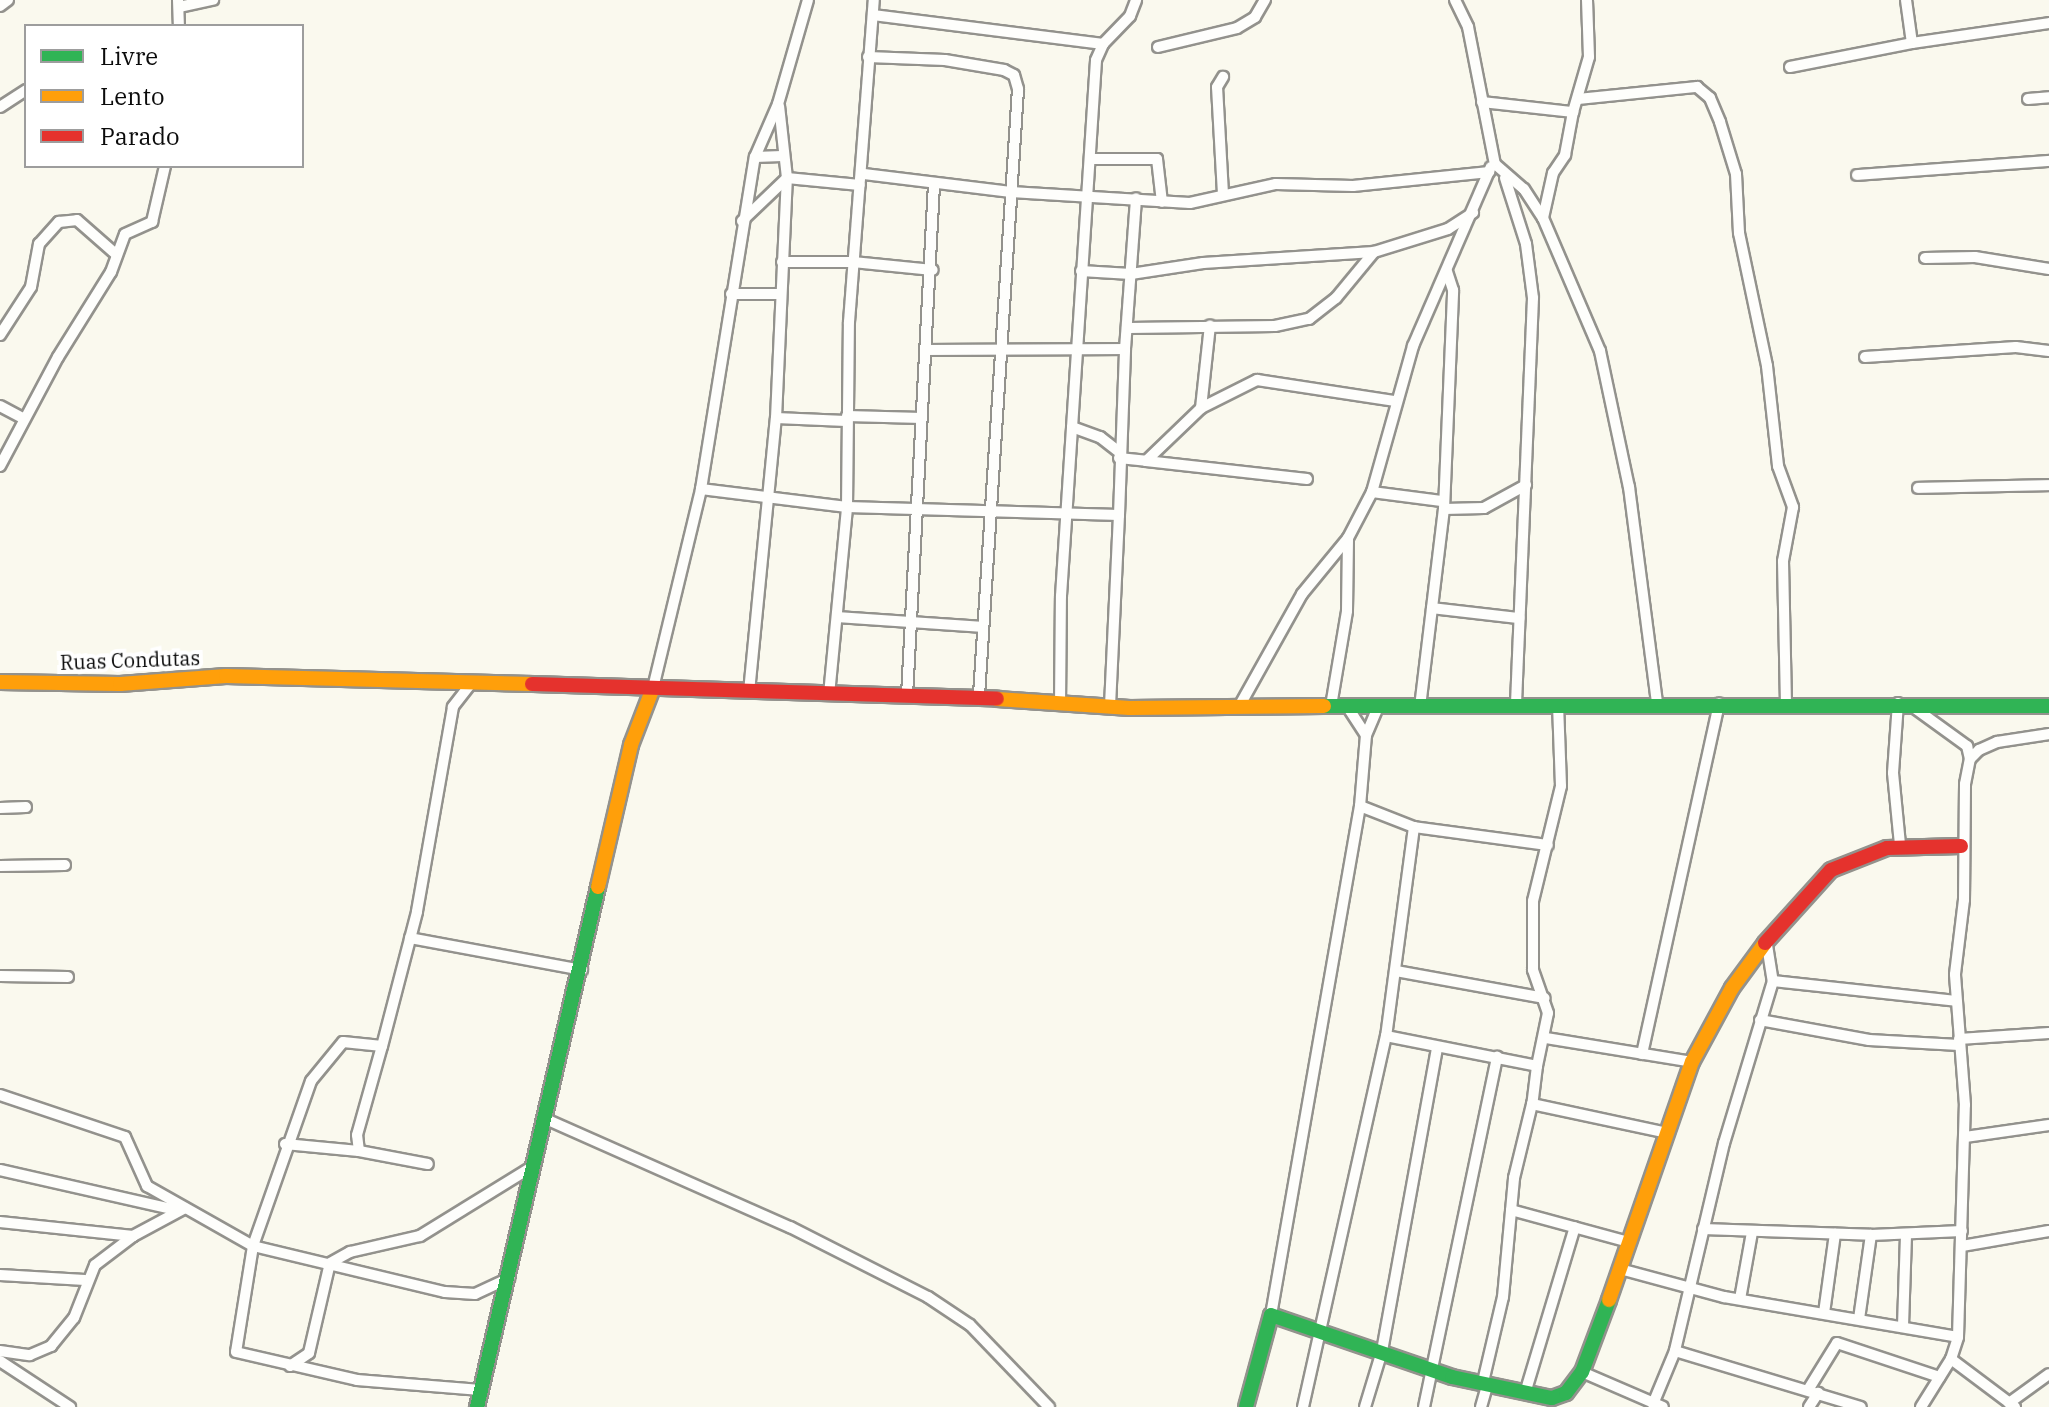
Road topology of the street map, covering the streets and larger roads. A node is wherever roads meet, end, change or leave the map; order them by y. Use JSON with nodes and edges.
{"nodes":[{"id":1,"x":8,"y":0,"type":"edge"},
{"id":2,"x":213,"y":0,"type":"edge"},
{"id":3,"x":808,"y":0,"type":"edge"},
{"id":4,"x":874,"y":0,"type":"edge"},
{"id":5,"x":1136,"y":0,"type":"edge"},
{"id":6,"x":1265,"y":0,"type":"edge"},
{"id":7,"x":1455,"y":0,"type":"edge"},
{"id":8,"x":1587,"y":0,"type":"edge"},
{"id":9,"x":1906,"y":0,"type":"edge"},
{"id":10,"x":178,"y":3,"type":"edge"},
{"id":11,"x":0,"y":6,"type":"edge"},
{"id":12,"x":873,"y":15,"type":"junction"},
{"id":13,"x":2049,"y":23,"type":"edge"},
{"id":14,"x":179,"y":24,"type":"edge"},
{"id":15,"x":1912,"y":43,"type":"junction"},
{"id":16,"x":1103,"y":44,"type":"junction"},
{"id":17,"x":1158,"y":47,"type":"dead end"},
{"id":18,"x":868,"y":57,"type":"junction"},
{"id":19,"x":1790,"y":67,"type":"dead end"},
{"id":20,"x":1223,"y":77,"type":"dead end"},
{"id":21,"x":24,"y":91,"type":"edge"},
{"id":22,"x":2049,"y":97,"type":"edge"},
{"id":23,"x":1578,"y":99,"type":"junction"},
{"id":24,"x":2028,"y":99,"type":"dead end"},
{"id":25,"x":1482,"y":102,"type":"junction"},
{"id":26,"x":778,"y":104,"type":"junction"},
{"id":27,"x":0,"y":107,"type":"edge"},
{"id":28,"x":1573,"y":112,"type":"junction"},
{"id":29,"x":782,"y":156,"type":"junction"},
{"id":30,"x":755,"y":157,"type":"junction"},
{"id":31,"x":1494,"y":158,"type":"junction"},
{"id":32,"x":1092,"y":159,"type":"junction"},
{"id":33,"x":2049,"y":161,"type":"edge"},
{"id":34,"x":165,"y":168,"type":"edge"},
{"id":35,"x":1489,"y":172,"type":"junction"},
{"id":36,"x":1857,"y":175,"type":"dead end"},
{"id":37,"x":1504,"y":176,"type":"junction"},
{"id":38,"x":787,"y":178,"type":"junction"},
{"id":39,"x":862,"y":180,"type":"junction"},
{"id":40,"x":934,"y":184,"type":"junction"},
{"id":41,"x":1011,"y":192,"type":"junction"},
{"id":42,"x":1090,"y":194,"type":"junction"},
{"id":43,"x":1223,"y":194,"type":"junction"},
{"id":44,"x":1136,"y":198,"type":"junction"},
{"id":45,"x":1162,"y":202,"type":"junction"},
{"id":46,"x":1475,"y":212,"type":"junction"},
{"id":47,"x":1543,"y":218,"type":"junction"},
{"id":48,"x":741,"y":222,"type":"junction"},
{"id":49,"x":1374,"y":252,"type":"junction"},
{"id":50,"x":117,"y":255,"type":"junction"},
{"id":51,"x":1925,"y":258,"type":"dead end"},
{"id":52,"x":782,"y":262,"type":"junction"},
{"id":53,"x":853,"y":262,"type":"junction"},
{"id":54,"x":2049,"y":269,"type":"edge"},
{"id":55,"x":933,"y":270,"type":"junction"},
{"id":56,"x":1081,"y":271,"type":"junction"},
{"id":57,"x":1447,"y":271,"type":"junction"},
{"id":58,"x":1131,"y":274,"type":"junction"},
{"id":59,"x":731,"y":294,"type":"junction"},
{"id":60,"x":779,"y":294,"type":"junction"},
{"id":61,"x":1210,"y":325,"type":"junction"},
{"id":62,"x":1129,"y":328,"type":"junction"},
{"id":63,"x":0,"y":335,"type":"edge"},
{"id":64,"x":1000,"y":348,"type":"junction"},
{"id":65,"x":1076,"y":349,"type":"junction"},
{"id":66,"x":1125,"y":349,"type":"junction"},
{"id":67,"x":929,"y":350,"type":"junction"},
{"id":68,"x":2049,"y":351,"type":"edge"},
{"id":69,"x":1865,"y":357,"type":"dead end"},
{"id":70,"x":1395,"y":401,"type":"junction"},
{"id":71,"x":0,"y":406,"type":"edge"},
{"id":72,"x":1201,"y":408,"type":"junction"},
{"id":73,"x":776,"y":418,"type":"junction"},
{"id":74,"x":922,"y":418,"type":"junction"},
{"id":75,"x":24,"y":419,"type":"junction"},
{"id":76,"x":847,"y":419,"type":"junction"},
{"id":77,"x":1072,"y":427,"type":"junction"},
{"id":78,"x":1119,"y":455,"type":"junction"},
{"id":79,"x":1146,"y":461,"type":"junction"},
{"id":80,"x":0,"y":466,"type":"edge"},
{"id":81,"x":1307,"y":479,"type":"dead end"},
{"id":82,"x":1526,"y":485,"type":"junction"},
{"id":83,"x":2049,"y":485,"type":"edge"},
{"id":84,"x":1918,"y":488,"type":"dead end"},
{"id":85,"x":701,"y":489,"type":"junction"},
{"id":86,"x":1372,"y":492,"type":"junction"},
{"id":87,"x":766,"y":498,"type":"junction"},
{"id":88,"x":1442,"y":505,"type":"junction"},
{"id":89,"x":918,"y":506,"type":"junction"},
{"id":90,"x":847,"y":507,"type":"junction"},
{"id":91,"x":991,"y":508,"type":"junction"},
{"id":92,"x":1068,"y":512,"type":"junction"},
{"id":93,"x":1119,"y":515,"type":"junction"},
{"id":94,"x":1348,"y":538,"type":"junction"},
{"id":95,"x":1432,"y":608,"type":"junction"},
{"id":96,"x":838,"y":617,"type":"junction"},
{"id":97,"x":1519,"y":618,"type":"junction"},
{"id":98,"x":911,"y":621,"type":"junction"},
{"id":99,"x":983,"y":627,"type":"junction"},
{"id":100,"x":473,"y":681,"type":"junction"},
{"id":101,"x":0,"y":682,"type":"edge"},
{"id":102,"x":653,"y":688,"type":"junction"},
{"id":103,"x":749,"y":692,"type":"junction"},
{"id":104,"x":829,"y":695,"type":"junction"},
{"id":105,"x":907,"y":696,"type":"junction"},
{"id":106,"x":979,"y":696,"type":"junction"},
{"id":107,"x":1719,"y":703,"type":"junction"},
{"id":108,"x":1786,"y":703,"type":"junction"},
{"id":109,"x":1902,"y":703,"type":"junction"},
{"id":110,"x":1558,"y":704,"type":"junction"},
{"id":111,"x":1657,"y":704,"type":"junction"},
{"id":112,"x":1060,"y":705,"type":"junction"},
{"id":113,"x":1240,"y":705,"type":"junction"},
{"id":114,"x":1331,"y":706,"type":"junction"},
{"id":115,"x":1347,"y":706,"type":"junction"},
{"id":116,"x":1516,"y":706,"type":"junction"},
{"id":117,"x":2049,"y":706,"type":"edge"},
{"id":118,"x":1110,"y":707,"type":"junction"},
{"id":119,"x":1378,"y":707,"type":"junction"},
{"id":120,"x":1420,"y":707,"type":"junction"},
{"id":121,"x":2049,"y":734,"type":"edge"},
{"id":122,"x":1366,"y":735,"type":"junction"},
{"id":123,"x":1970,"y":759,"type":"junction"},
{"id":124,"x":1360,"y":806,"type":"junction"},
{"id":125,"x":26,"y":807,"type":"dead end"},
{"id":126,"x":0,"y":808,"type":"edge"},
{"id":127,"x":1414,"y":827,"type":"junction"},
{"id":128,"x":1548,"y":845,"type":"junction"},
{"id":129,"x":1900,"y":845,"type":"junction"},
{"id":130,"x":1961,"y":846,"type":"junction"},
{"id":131,"x":65,"y":865,"type":"dead end"},
{"id":132,"x":0,"y":866,"type":"edge"},
{"id":133,"x":410,"y":938,"type":"junction"},
{"id":134,"x":1767,"y":945,"type":"junction"},
{"id":135,"x":582,"y":970,"type":"junction"},
{"id":136,"x":1396,"y":971,"type":"junction"},
{"id":137,"x":0,"y":976,"type":"edge"},
{"id":138,"x":68,"y":977,"type":"dead end"},
{"id":139,"x":1773,"y":981,"type":"junction"},
{"id":140,"x":1545,"y":998,"type":"junction"},
{"id":141,"x":1956,"y":1001,"type":"junction"},
{"id":142,"x":1760,"y":1020,"type":"junction"},
{"id":143,"x":2049,"y":1033,"type":"edge"},
{"id":144,"x":1386,"y":1036,"type":"junction"},
{"id":145,"x":1546,"y":1038,"type":"junction"},
{"id":146,"x":1959,"y":1042,"type":"junction"},
{"id":147,"x":382,"y":1046,"type":"junction"},
{"id":148,"x":1437,"y":1047,"type":"junction"},
{"id":149,"x":1642,"y":1054,"type":"junction"},
{"id":150,"x":1497,"y":1057,"type":"junction"},
{"id":151,"x":1692,"y":1062,"type":"junction"},
{"id":152,"x":1537,"y":1066,"type":"junction"},
{"id":153,"x":0,"y":1095,"type":"edge"},
{"id":154,"x":1532,"y":1104,"type":"junction"},
{"id":155,"x":548,"y":1120,"type":"junction"},
{"id":156,"x":2049,"y":1125,"type":"edge"},
{"id":157,"x":1667,"y":1133,"type":"junction"},
{"id":158,"x":1965,"y":1137,"type":"junction"},
{"id":159,"x":285,"y":1144,"type":"junction"},
{"id":160,"x":359,"y":1151,"type":"junction"},
{"id":161,"x":538,"y":1163,"type":"junction"},
{"id":162,"x":428,"y":1164,"type":"dead end"},
{"id":163,"x":0,"y":1170,"type":"edge"},
{"id":164,"x":181,"y":1209,"type":"junction"},
{"id":165,"x":1511,"y":1210,"type":"junction"},
{"id":166,"x":0,"y":1222,"type":"edge"},
{"id":167,"x":1575,"y":1227,"type":"junction"},
{"id":168,"x":1703,"y":1229,"type":"junction"},
{"id":169,"x":1962,"y":1231,"type":"junction"},
{"id":170,"x":2049,"y":1231,"type":"edge"},
{"id":171,"x":1752,"y":1232,"type":"junction"},
{"id":172,"x":1835,"y":1234,"type":"junction"},
{"id":173,"x":1906,"y":1234,"type":"junction"},
{"id":174,"x":1871,"y":1235,"type":"junction"},
{"id":175,"x":133,"y":1236,"type":"junction"},
{"id":176,"x":1629,"y":1242,"type":"junction"},
{"id":177,"x":253,"y":1246,"type":"junction"},
{"id":178,"x":1962,"y":1246,"type":"junction"},
{"id":179,"x":330,"y":1263,"type":"junction"},
{"id":180,"x":1620,"y":1269,"type":"junction"},
{"id":181,"x":0,"y":1275,"type":"edge"},
{"id":182,"x":511,"y":1278,"type":"junction"},
{"id":183,"x":85,"y":1280,"type":"junction"},
{"id":184,"x":1692,"y":1288,"type":"junction"},
{"id":185,"x":1740,"y":1299,"type":"junction"},
{"id":186,"x":1824,"y":1313,"type":"junction"},
{"id":187,"x":1271,"y":1315,"type":"junction"},
{"id":188,"x":1859,"y":1319,"type":"junction"},
{"id":189,"x":1903,"y":1326,"type":"junction"},
{"id":190,"x":1323,"y":1334,"type":"junction"},
{"id":191,"x":1958,"y":1337,"type":"junction"},
{"id":192,"x":0,"y":1351,"type":"edge"},
{"id":193,"x":1382,"y":1351,"type":"junction"},
{"id":194,"x":1675,"y":1351,"type":"junction"},
{"id":195,"x":1951,"y":1359,"type":"junction"},
{"id":196,"x":0,"y":1361,"type":"edge"},
{"id":197,"x":290,"y":1366,"type":"junction"},
{"id":198,"x":1434,"y":1370,"type":"junction"},
{"id":199,"x":1582,"y":1372,"type":"junction"},
{"id":200,"x":2049,"y":1374,"type":"edge"},
{"id":201,"x":1939,"y":1377,"type":"junction"},
{"id":202,"x":1485,"y":1382,"type":"junction"},
{"id":203,"x":481,"y":1390,"type":"junction"},
{"id":204,"x":1526,"y":1390,"type":"junction"},
{"id":205,"x":1813,"y":1392,"type":"junction"},
{"id":206,"x":1658,"y":1405,"type":"edge"},
{"id":207,"x":2012,"y":1405,"type":"edge"},
{"id":208,"x":70,"y":1407,"type":"edge"},
{"id":209,"x":477,"y":1407,"type":"edge"},
{"id":210,"x":1049,"y":1407,"type":"edge"},
{"id":211,"x":1246,"y":1407,"type":"edge"},
{"id":212,"x":1303,"y":1407,"type":"edge"},
{"id":213,"x":1365,"y":1407,"type":"edge"},
{"id":214,"x":1424,"y":1407,"type":"edge"},
{"id":215,"x":1481,"y":1407,"type":"edge"},
{"id":216,"x":1809,"y":1407,"type":"edge"},
{"id":217,"x":1861,"y":1407,"type":"edge"},
{"id":218,"x":1921,"y":1407,"type":"edge"}],
"edges":[{"from":1,"to":11,"type":"street"},
{"from":2,"to":10,"type":"street"},
{"from":3,"to":26,"type":"street"},
{"from":4,"to":12,"type":"street"},
{"from":5,"to":16,"type":"street"},
{"from":6,"to":17,"type":"street"},
{"from":7,"to":25,"type":"street"},
{"from":8,"to":23,"type":"street"},
{"from":9,"to":15,"type":"street"},
{"from":10,"to":14,"type":"street"},
{"from":12,"to":16,"type":"street"},
{"from":12,"to":18,"type":"street"},
{"from":13,"to":15,"type":"street"},
{"from":15,"to":19,"type":"street"},
{"from":16,"to":32,"type":"street"},
{"from":18,"to":39,"type":"street"},
{"from":18,"to":41,"type":"street"},
{"from":20,"to":43,"type":"street"},
{"from":21,"to":27,"type":"street"},
{"from":22,"to":24,"type":"street"},
{"from":23,"to":28,"type":"street"},
{"from":23,"to":108,"type":"street"},
{"from":25,"to":28,"type":"street"},
{"from":25,"to":31,"type":"street"},
{"from":26,"to":29,"type":"street"},
{"from":26,"to":30,"type":"street"},
{"from":28,"to":47,"type":"street"},
{"from":29,"to":30,"type":"street"},
{"from":29,"to":38,"type":"street"},
{"from":30,"to":48,"type":"street"},
{"from":31,"to":35,"type":"street"},
{"from":31,"to":37,"type":"street"},
{"from":32,"to":42,"type":"street"},
{"from":32,"to":45,"type":"street"},
{"from":33,"to":36,"type":"street"},
{"from":34,"to":50,"type":"street"},
{"from":35,"to":43,"type":"street"},
{"from":35,"to":46,"type":"street"},
{"from":37,"to":47,"type":"street"},
{"from":37,"to":82,"type":"street"},
{"from":38,"to":39,"type":"street"},
{"from":38,"to":48,"type":"street"},
{"from":38,"to":52,"type":"street"},
{"from":39,"to":40,"type":"street"},
{"from":39,"to":53,"type":"street"},
{"from":40,"to":41,"type":"street"},
{"from":40,"to":55,"type":"street"},
{"from":41,"to":42,"type":"street"},
{"from":41,"to":64,"type":"street"},
{"from":42,"to":44,"type":"street"},
{"from":42,"to":56,"type":"street"},
{"from":43,"to":45,"type":"street"},
{"from":44,"to":45,"type":"street"},
{"from":44,"to":58,"type":"street"},
{"from":46,"to":49,"type":"street"},
{"from":46,"to":57,"type":"street"},
{"from":47,"to":111,"type":"street"},
{"from":48,"to":59,"type":"street"},
{"from":49,"to":58,"type":"street"},
{"from":49,"to":61,"type":"street"},
{"from":50,"to":63,"type":"street"},
{"from":50,"to":75,"type":"street"},
{"from":51,"to":54,"type":"street"},
{"from":52,"to":53,"type":"street"},
{"from":52,"to":60,"type":"street"},
{"from":53,"to":55,"type":"street"},
{"from":53,"to":76,"type":"street"},
{"from":55,"to":67,"type":"street"},
{"from":56,"to":58,"type":"street"},
{"from":56,"to":65,"type":"street"},
{"from":57,"to":70,"type":"street"},
{"from":57,"to":88,"type":"street"},
{"from":58,"to":62,"type":"street"},
{"from":59,"to":60,"type":"street"},
{"from":59,"to":85,"type":"street"},
{"from":60,"to":73,"type":"street"},
{"from":61,"to":62,"type":"street"},
{"from":61,"to":72,"type":"street"},
{"from":62,"to":66,"type":"street"},
{"from":64,"to":65,"type":"street"},
{"from":64,"to":67,"type":"street"},
{"from":64,"to":91,"type":"street"},
{"from":65,"to":66,"type":"street"},
{"from":65,"to":77,"type":"street"},
{"from":66,"to":78,"type":"street"},
{"from":67,"to":74,"type":"street"},
{"from":68,"to":69,"type":"street"},
{"from":70,"to":72,"type":"street"},
{"from":70,"to":86,"type":"street"},
{"from":71,"to":75,"type":"street"},
{"from":72,"to":79,"type":"street"},
{"from":73,"to":76,"type":"street"},
{"from":73,"to":87,"type":"street"},
{"from":74,"to":76,"type":"street"},
{"from":74,"to":89,"type":"street"},
{"from":75,"to":80,"type":"street"},
{"from":76,"to":90,"type":"street"},
{"from":77,"to":78,"type":"street"},
{"from":77,"to":92,"type":"street"},
{"from":78,"to":79,"type":"street"},
{"from":78,"to":93,"type":"street"},
{"from":79,"to":81,"type":"street"},
{"from":82,"to":88,"type":"street"},
{"from":82,"to":97,"type":"street"},
{"from":83,"to":84,"type":"street"},
{"from":85,"to":87,"type":"street"},
{"from":85,"to":102,"type":"street"},
{"from":86,"to":88,"type":"street"},
{"from":86,"to":94,"type":"street"},
{"from":87,"to":90,"type":"street"},
{"from":87,"to":103,"type":"street"},
{"from":88,"to":95,"type":"street"},
{"from":89,"to":90,"type":"street"},
{"from":89,"to":91,"type":"street"},
{"from":89,"to":98,"type":"street"},
{"from":90,"to":96,"type":"street"},
{"from":91,"to":92,"type":"street"},
{"from":91,"to":99,"type":"street"},
{"from":92,"to":93,"type":"street"},
{"from":92,"to":112,"type":"street"},
{"from":93,"to":118,"type":"street"},
{"from":94,"to":113,"type":"street"},
{"from":94,"to":114,"type":"street"},
{"from":95,"to":97,"type":"street"},
{"from":95,"to":120,"type":"street"},
{"from":96,"to":98,"type":"street"},
{"from":96,"to":104,"type":"street"},
{"from":97,"to":116,"type":"street"},
{"from":98,"to":99,"type":"street"},
{"from":98,"to":105,"type":"street"},
{"from":99,"to":106,"type":"street"},
{"from":100,"to":101,"type":"street","name":"Ruas Condutas"},
{"from":100,"to":102,"type":"street","name":"Ruas Condutas"},
{"from":100,"to":133,"type":"street"},
{"from":102,"to":103,"type":"street","name":"Ruas Condutas"},
{"from":102,"to":135,"type":"street"},
{"from":103,"to":104,"type":"street","name":"Ruas Condutas"},
{"from":104,"to":105,"type":"street","name":"Ruas Condutas"},
{"from":105,"to":106,"type":"street","name":"Ruas Condutas"},
{"from":106,"to":112,"type":"street","name":"Ruas Condutas"},
{"from":107,"to":108,"type":"street","name":"Ruas Condutas"},
{"from":107,"to":111,"type":"street","name":"Ruas Condutas"},
{"from":107,"to":149,"type":"street"},
{"from":108,"to":109,"type":"street","name":"Ruas Condutas"},
{"from":109,"to":117,"type":"street","name":"Ruas Condutas"},
{"from":109,"to":123,"type":"street"},
{"from":109,"to":129,"type":"street"},
{"from":110,"to":111,"type":"street","name":"Ruas Condutas"},
{"from":110,"to":116,"type":"street","name":"Ruas Condutas"},
{"from":110,"to":128,"type":"street"},
{"from":112,"to":118,"type":"street","name":"Ruas Condutas"},
{"from":113,"to":114,"type":"street","name":"Ruas Condutas"},
{"from":113,"to":118,"type":"street","name":"Ruas Condutas"},
{"from":114,"to":115,"type":"street","name":"Ruas Condutas"},
{"from":115,"to":119,"type":"street","name":"Ruas Condutas"},
{"from":115,"to":122,"type":"street"},
{"from":116,"to":120,"type":"street","name":"Ruas Condutas"},
{"from":119,"to":120,"type":"street","name":"Ruas Condutas"},
{"from":119,"to":122,"type":"street"},
{"from":121,"to":123,"type":"street"},
{"from":122,"to":124,"type":"street"},
{"from":123,"to":130,"type":"street"},
{"from":124,"to":127,"type":"street"},
{"from":124,"to":187,"type":"street"},
{"from":125,"to":126,"type":"street"},
{"from":127,"to":128,"type":"street"},
{"from":127,"to":136,"type":"street"},
{"from":128,"to":140,"type":"street"},
{"from":129,"to":130,"type":"street"},
{"from":129,"to":134,"type":"street"},
{"from":130,"to":141,"type":"street"},
{"from":131,"to":132,"type":"street"},
{"from":133,"to":135,"type":"street"},
{"from":133,"to":147,"type":"street"},
{"from":134,"to":139,"type":"street"},
{"from":134,"to":151,"type":"street"},
{"from":135,"to":155,"type":"street"},
{"from":136,"to":140,"type":"street"},
{"from":136,"to":144,"type":"street"},
{"from":137,"to":138,"type":"street"},
{"from":139,"to":141,"type":"street"},
{"from":139,"to":142,"type":"street"},
{"from":140,"to":145,"type":"street"},
{"from":141,"to":146,"type":"street"},
{"from":142,"to":146,"type":"street"},
{"from":142,"to":168,"type":"street"},
{"from":143,"to":146,"type":"street"},
{"from":144,"to":148,"type":"street"},
{"from":144,"to":190,"type":"street"},
{"from":145,"to":149,"type":"street"},
{"from":145,"to":152,"type":"street"},
{"from":146,"to":158,"type":"street"},
{"from":147,"to":159,"type":"street"},
{"from":147,"to":160,"type":"street"},
{"from":148,"to":150,"type":"street"},
{"from":148,"to":193,"type":"street"},
{"from":149,"to":151,"type":"street"},
{"from":150,"to":152,"type":"street"},
{"from":150,"to":198,"type":"street"},
{"from":151,"to":157,"type":"street"},
{"from":152,"to":154,"type":"street"},
{"from":153,"to":164,"type":"street"},
{"from":154,"to":157,"type":"street"},
{"from":154,"to":165,"type":"street"},
{"from":155,"to":161,"type":"street"},
{"from":155,"to":210,"type":"street"},
{"from":156,"to":158,"type":"street"},
{"from":157,"to":176,"type":"street"},
{"from":158,"to":169,"type":"street"},
{"from":159,"to":160,"type":"street"},
{"from":159,"to":177,"type":"street"},
{"from":160,"to":162,"type":"street"},
{"from":161,"to":179,"type":"street"},
{"from":161,"to":182,"type":"street"},
{"from":163,"to":164,"type":"street"},
{"from":164,"to":175,"type":"street"},
{"from":164,"to":177,"type":"street"},
{"from":165,"to":167,"type":"street"},
{"from":165,"to":202,"type":"street"},
{"from":166,"to":175,"type":"street"},
{"from":167,"to":176,"type":"street"},
{"from":167,"to":204,"type":"street"},
{"from":168,"to":171,"type":"street"},
{"from":168,"to":184,"type":"street"},
{"from":169,"to":173,"type":"street"},
{"from":169,"to":178,"type":"street"},
{"from":170,"to":178,"type":"street"},
{"from":171,"to":172,"type":"street"},
{"from":171,"to":185,"type":"street"},
{"from":172,"to":174,"type":"street"},
{"from":172,"to":186,"type":"street"},
{"from":173,"to":174,"type":"street"},
{"from":173,"to":189,"type":"street"},
{"from":174,"to":188,"type":"street"},
{"from":175,"to":183,"type":"street"},
{"from":176,"to":180,"type":"street"},
{"from":177,"to":179,"type":"street"},
{"from":177,"to":197,"type":"street"},
{"from":178,"to":191,"type":"street"},
{"from":179,"to":182,"type":"street"},
{"from":179,"to":197,"type":"street"},
{"from":180,"to":184,"type":"street"},
{"from":180,"to":199,"type":"street"},
{"from":181,"to":183,"type":"street"},
{"from":182,"to":203,"type":"street"},
{"from":183,"to":192,"type":"street"},
{"from":184,"to":185,"type":"street"},
{"from":184,"to":194,"type":"street"},
{"from":185,"to":186,"type":"street"},
{"from":186,"to":188,"type":"street"},
{"from":187,"to":190,"type":"street"},
{"from":187,"to":211,"type":"street"},
{"from":188,"to":189,"type":"street"},
{"from":189,"to":191,"type":"street"},
{"from":190,"to":193,"type":"street"},
{"from":190,"to":212,"type":"street"},
{"from":191,"to":195,"type":"street"},
{"from":193,"to":198,"type":"street"},
{"from":193,"to":213,"type":"street"},
{"from":194,"to":205,"type":"street"},
{"from":194,"to":206,"type":"street"},
{"from":195,"to":201,"type":"street"},
{"from":195,"to":207,"type":"street"},
{"from":196,"to":208,"type":"street"},
{"from":197,"to":203,"type":"street"},
{"from":198,"to":202,"type":"street"},
{"from":198,"to":214,"type":"street"},
{"from":199,"to":204,"type":"street"},
{"from":199,"to":206,"type":"street"},
{"from":200,"to":207,"type":"street"},
{"from":201,"to":205,"type":"street"},
{"from":201,"to":218,"type":"street"},
{"from":202,"to":204,"type":"street"},
{"from":202,"to":215,"type":"street"},
{"from":203,"to":209,"type":"street"},
{"from":205,"to":216,"type":"street"},
{"from":205,"to":217,"type":"street"}]}
